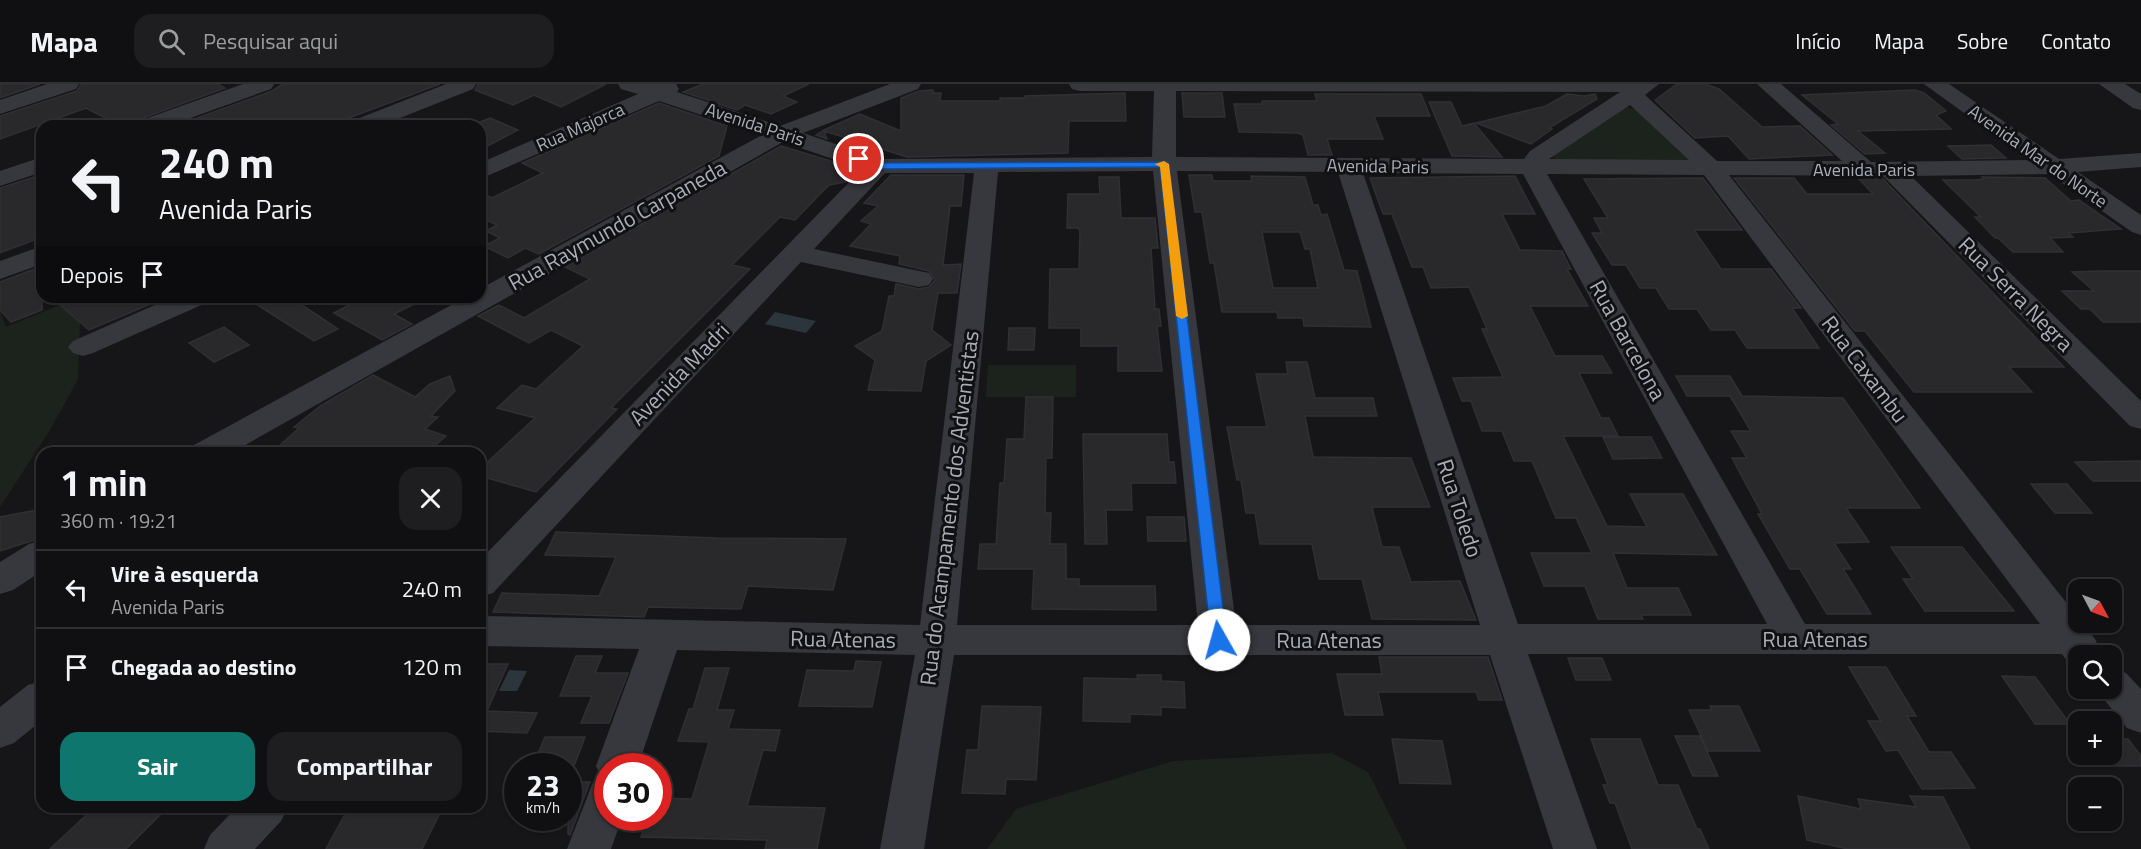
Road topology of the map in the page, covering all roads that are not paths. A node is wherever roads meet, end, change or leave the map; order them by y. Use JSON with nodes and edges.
{"nodes":[{"id":1,"x":68,"y":84,"type":"edge"},
{"id":2,"x":263,"y":84,"type":"edge"},
{"id":3,"x":465,"y":84,"type":"edge"},
{"id":4,"x":628,"y":84,"type":"edge"},
{"id":5,"x":680,"y":84,"type":"edge"},
{"id":6,"x":910,"y":84,"type":"edge"},
{"id":7,"x":1080,"y":84,"type":"edge"},
{"id":8,"x":1411,"y":84,"type":"edge"},
{"id":9,"x":1768,"y":84,"type":"edge"},
{"id":10,"x":1935,"y":84,"type":"edge"},
{"id":11,"x":2110,"y":84,"type":"edge"},
{"id":12,"x":1167,"y":85,"type":"edge"},
{"id":13,"x":1641,"y":88,"type":"edge"},
{"id":14,"x":657,"y":93,"type":"junction"},
{"id":15,"x":2141,"y":103,"type":"edge"},
{"id":16,"x":0,"y":107,"type":"edge"},
{"id":17,"x":164,"y":120,"type":"edge"},
{"id":18,"x":375,"y":120,"type":"edge"},
{"id":19,"x":783,"y":133,"type":"junction"},
{"id":20,"x":2141,"y":160,"type":"edge"},
{"id":21,"x":1164,"y":164,"type":"junction"},
{"id":22,"x":987,"y":165,"type":"junction"},
{"id":23,"x":1348,"y":165,"type":"junction"},
{"id":24,"x":36,"y":166,"type":"edge"},
{"id":25,"x":878,"y":166,"type":"junction"},
{"id":26,"x":2052,"y":167,"type":"junction"},
{"id":27,"x":1532,"y":168,"type":"junction"},
{"id":28,"x":486,"y":169,"type":"edge"},
{"id":29,"x":1712,"y":169,"type":"junction"},
{"id":30,"x":1877,"y":169,"type":"junction"},
{"id":31,"x":0,"y":179,"type":"edge"},
{"id":32,"x":2141,"y":227,"type":"edge"},
{"id":33,"x":795,"y":253,"type":"junction"},
{"id":34,"x":36,"y":256,"type":"edge"},
{"id":35,"x":0,"y":271,"type":"edge"},
{"id":36,"x":919,"y":279,"type":"dead end"},
{"id":37,"x":486,"y":298,"type":"edge"},
{"id":38,"x":182,"y":303,"type":"edge"},
{"id":39,"x":476,"y":303,"type":"edge"},
{"id":40,"x":83,"y":347,"type":"dead end"},
{"id":41,"x":2141,"y":419,"type":"edge"},
{"id":42,"x":217,"y":447,"type":"edge"},
{"id":43,"x":36,"y":557,"type":"edge"},
{"id":44,"x":486,"y":577,"type":"edge"},
{"id":45,"x":0,"y":580,"type":"edge"},
{"id":46,"x":486,"y":631,"type":"edge"},
{"id":47,"x":662,"y":637,"type":"junction"},
{"id":48,"x":1794,"y":639,"type":"junction"},
{"id":49,"x":937,"y":640,"type":"junction"},
{"id":50,"x":1219,"y":640,"type":"junction"},
{"id":51,"x":1504,"y":640,"type":"junction"},
{"id":52,"x":2076,"y":645,"type":"edge"},
{"id":53,"x":2068,"y":647,"type":"edge"},
{"id":54,"x":2122,"y":695,"type":"edge"},
{"id":55,"x":36,"y":702,"type":"edge"},
{"id":56,"x":2141,"y":716,"type":"edge"},
{"id":57,"x":0,"y":731,"type":"edge"},
{"id":58,"x":622,"y":753,"type":"edge"},
{"id":59,"x":260,"y":813,"type":"edge"},
{"id":60,"x":595,"y":831,"type":"edge"},
{"id":61,"x":226,"y":849,"type":"edge"},
{"id":62,"x":589,"y":849,"type":"edge"},
{"id":63,"x":902,"y":849,"type":"edge"},
{"id":64,"x":1575,"y":849,"type":"edge"}],
"edges":[{"from":1,"to":16,"type":"street"},
{"from":2,"to":17,"type":"street"},
{"from":3,"to":18,"type":"street"},
{"from":4,"to":14,"type":"street","name":"Avenida Paris"},
{"from":5,"to":14,"type":"street","name":"Rua Majorca"},
{"from":6,"to":19,"type":"street","name":"Rua Raymundo Carpaneda"},
{"from":7,"to":12,"type":"street"},
{"from":8,"to":12,"type":"street"},
{"from":8,"to":13,"type":"street"},
{"from":9,"to":30,"type":"street","name":"Rua Serra Negra"},
{"from":10,"to":26,"type":"street","name":"Avenida Mar do Norte"},
{"from":11,"to":15,"type":"street"},
{"from":12,"to":21,"type":"street"},
{"from":13,"to":27,"type":"street"},
{"from":13,"to":29,"type":"street","name":"Rua Caxambu"},
{"from":14,"to":19,"type":"street","name":"Avenida Paris"},
{"from":14,"to":28,"type":"street","name":"Rua Majorca"},
{"from":19,"to":25,"type":"street","name":"Avenida Paris"},
{"from":19,"to":37,"type":"street","name":"Rua Raymundo Carpaneda"},
{"from":20,"to":26,"type":"street","name":"Avenida Paris"},
{"from":21,"to":22,"type":"street","name":"Avenida Paris"},
{"from":21,"to":23,"type":"street","name":"Avenida Paris"},
{"from":21,"to":50,"type":"street"},
{"from":22,"to":25,"type":"street","name":"Avenida Paris"},
{"from":22,"to":49,"type":"street","name":"Rua do Acampamento dos Adventistas"},
{"from":23,"to":27,"type":"street","name":"Avenida Paris"},
{"from":23,"to":51,"type":"street","name":"Rua Toledo"},
{"from":24,"to":31,"type":"street"},
{"from":25,"to":33,"type":"street","name":"Avenida Madri"},
{"from":26,"to":30,"type":"street","name":"Avenida Paris"},
{"from":26,"to":32,"type":"street","name":"Avenida Mar do Norte"},
{"from":27,"to":29,"type":"street","name":"Avenida Paris"},
{"from":27,"to":48,"type":"street","name":"Rua Barcelona"},
{"from":29,"to":30,"type":"street","name":"Avenida Paris"},
{"from":29,"to":52,"type":"street","name":"Rua Caxambu"},
{"from":30,"to":41,"type":"street","name":"Rua Serra Negra"},
{"from":33,"to":36,"type":"street"},
{"from":33,"to":44,"type":"street","name":"Avenida Madri"},
{"from":34,"to":35,"type":"street"},
{"from":38,"to":40,"type":"street"},
{"from":39,"to":42,"type":"street","name":"Rua Raymundo Carpaneda"},
{"from":43,"to":45,"type":"street"},
{"from":46,"to":47,"type":"street","name":"Rua Atenas"},
{"from":47,"to":49,"type":"street","name":"Rua Atenas"},
{"from":47,"to":58,"type":"street"},
{"from":48,"to":51,"type":"street","name":"Rua Atenas"},
{"from":48,"to":53,"type":"street","name":"Rua Atenas"},
{"from":49,"to":50,"type":"street","name":"Rua Atenas"},
{"from":49,"to":63,"type":"street","name":"Rua do Acampamento dos Adventistas"},
{"from":50,"to":51,"type":"street","name":"Rua Atenas"},
{"from":51,"to":64,"type":"street","name":"Rua Toledo"},
{"from":54,"to":56,"type":"street"},
{"from":55,"to":57,"type":"street"},
{"from":59,"to":61,"type":"street"},
{"from":60,"to":62,"type":"street"}]}
